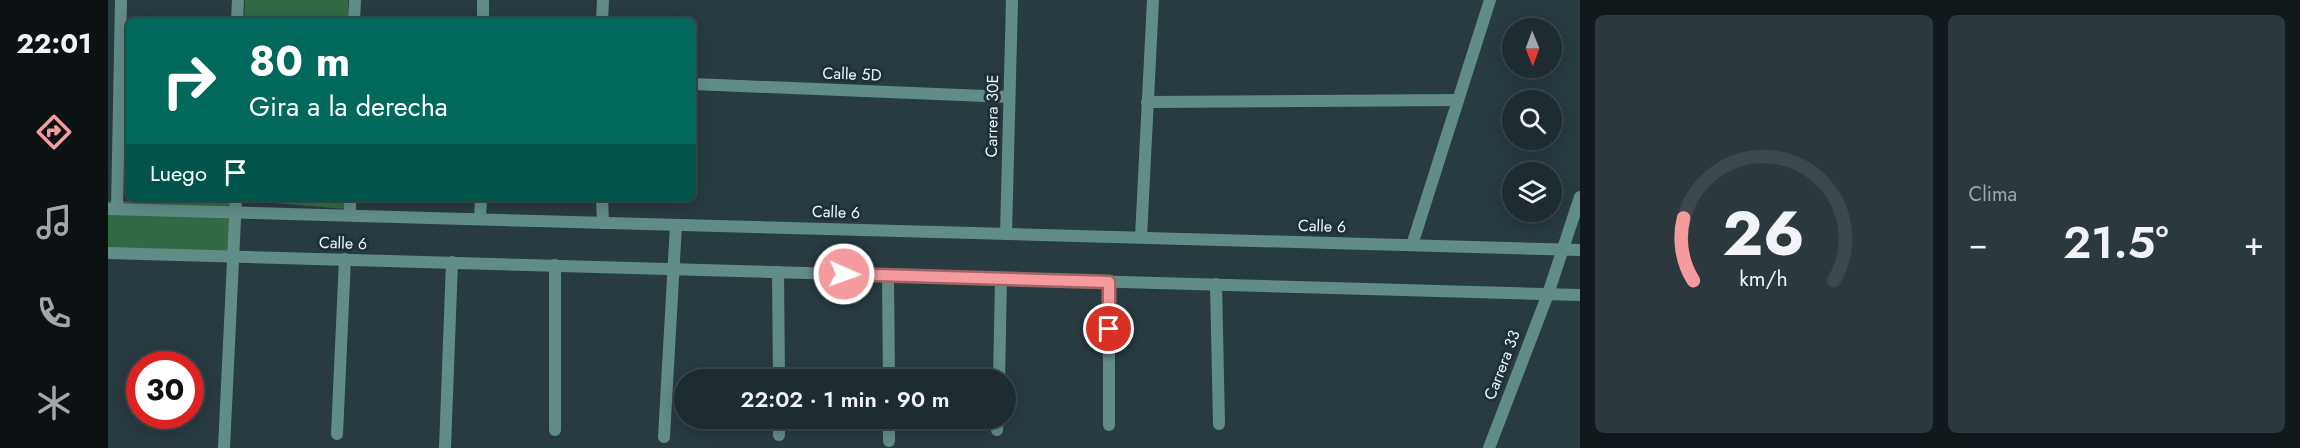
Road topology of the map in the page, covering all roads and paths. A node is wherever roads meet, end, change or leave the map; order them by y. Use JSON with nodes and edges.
{"nodes":[{"id":1,"x":121,"y":0,"type":"edge"},
{"id":2,"x":238,"y":0,"type":"edge"},
{"id":3,"x":355,"y":0,"type":"edge"},
{"id":4,"x":483,"y":0,"type":"edge"},
{"id":5,"x":603,"y":0,"type":"edge"},
{"id":6,"x":1012,"y":0,"type":"edge"},
{"id":7,"x":1153,"y":0,"type":"edge"},
{"id":8,"x":1490,"y":0,"type":"edge"},
{"id":9,"x":237,"y":18,"type":"edge"},
{"id":10,"x":354,"y":18,"type":"edge"},
{"id":11,"x":483,"y":18,"type":"edge"},
{"id":12,"x":602,"y":18,"type":"edge"},
{"id":13,"x":696,"y":84,"type":"edge"},
{"id":14,"x":1009,"y":97,"type":"junction"},
{"id":15,"x":1458,"y":100,"type":"junction"},
{"id":16,"x":1147,"y":102,"type":"junction"},
{"id":17,"x":1580,"y":197,"type":"edge"},
{"id":18,"x":236,"y":201,"type":"edge"},
{"id":19,"x":350,"y":201,"type":"edge"},
{"id":20,"x":481,"y":201,"type":"edge"},
{"id":21,"x":602,"y":201,"type":"edge"},
{"id":22,"x":113,"y":209,"type":"edge"},
{"id":23,"x":235,"y":212,"type":"junction"},
{"id":24,"x":350,"y":216,"type":"junction"},
{"id":25,"x":480,"y":219,"type":"junction"},
{"id":26,"x":603,"y":222,"type":"junction"},
{"id":27,"x":676,"y":225,"type":"junction"},
{"id":28,"x":1006,"y":234,"type":"junction"},
{"id":29,"x":1141,"y":237,"type":"junction"},
{"id":30,"x":1412,"y":245,"type":"junction"},
{"id":31,"x":1563,"y":249,"type":"junction"},
{"id":32,"x":1580,"y":250,"type":"edge"},
{"id":33,"x":108,"y":253,"type":"edge"},
{"id":34,"x":234,"y":256,"type":"junction"},
{"id":35,"x":345,"y":260,"type":"junction"},
{"id":36,"x":452,"y":262,"type":"junction"},
{"id":37,"x":555,"y":265,"type":"junction"},
{"id":38,"x":674,"y":269,"type":"junction"},
{"id":39,"x":778,"y":272,"type":"junction"},
{"id":40,"x":888,"y":275,"type":"junction"},
{"id":41,"x":1001,"y":278,"type":"junction"},
{"id":42,"x":1109,"y":282,"type":"junction"},
{"id":43,"x":1216,"y":284,"type":"junction"},
{"id":44,"x":1548,"y":294,"type":"junction"},
{"id":45,"x":1580,"y":295,"type":"edge"},
{"id":46,"x":778,"y":369,"type":"edge"},
{"id":47,"x":889,"y":369,"type":"edge"},
{"id":48,"x":999,"y":369,"type":"edge"},
{"id":49,"x":1219,"y":424,"type":"dead end"},
{"id":50,"x":1108,"y":425,"type":"dead end"},
{"id":51,"x":779,"y":429,"type":"edge"},
{"id":52,"x":889,"y":429,"type":"edge"},
{"id":53,"x":555,"y":430,"type":"dead end"},
{"id":54,"x":337,"y":434,"type":"dead end"},
{"id":55,"x":779,"y":435,"type":"dead end"},
{"id":56,"x":664,"y":437,"type":"dead end"},
{"id":57,"x":889,"y":441,"type":"dead end"},
{"id":58,"x":224,"y":448,"type":"edge"},
{"id":59,"x":445,"y":448,"type":"edge"},
{"id":60,"x":1489,"y":448,"type":"edge"}],
"edges":[{"from":1,"to":22,"type":"street"},
{"from":2,"to":9,"type":"street"},
{"from":3,"to":10,"type":"street"},
{"from":4,"to":11,"type":"street"},
{"from":5,"to":12,"type":"street"},
{"from":6,"to":14,"type":"street","name":"Carrera 30E"},
{"from":7,"to":16,"type":"street"},
{"from":8,"to":15,"type":"street"},
{"from":13,"to":14,"type":"street","name":"Calle 5D"},
{"from":14,"to":28,"type":"street","name":"Carrera 30E"},
{"from":15,"to":16,"type":"street"},
{"from":15,"to":30,"type":"street"},
{"from":16,"to":29,"type":"street"},
{"from":17,"to":31,"type":"street"},
{"from":18,"to":23,"type":"street"},
{"from":19,"to":24,"type":"street"},
{"from":20,"to":25,"type":"street"},
{"from":21,"to":26,"type":"street"},
{"from":22,"to":23,"type":"street","name":"Calle 6"},
{"from":23,"to":24,"type":"street","name":"Calle 6"},
{"from":23,"to":34,"type":"street"},
{"from":24,"to":25,"type":"street","name":"Calle 6"},
{"from":25,"to":26,"type":"street","name":"Calle 6"},
{"from":26,"to":27,"type":"street","name":"Calle 6"},
{"from":27,"to":28,"type":"street","name":"Calle 6"},
{"from":27,"to":38,"type":"street"},
{"from":28,"to":29,"type":"street","name":"Calle 6"},
{"from":29,"to":30,"type":"street","name":"Calle 6"},
{"from":30,"to":31,"type":"street","name":"Calle 6"},
{"from":31,"to":32,"type":"street","name":"Calle 6"},
{"from":31,"to":44,"type":"street"},
{"from":33,"to":34,"type":"street","name":"Calle 6"},
{"from":34,"to":35,"type":"street","name":"Calle 6"},
{"from":34,"to":58,"type":"street"},
{"from":35,"to":36,"type":"street","name":"Calle 6"},
{"from":35,"to":54,"type":"street"},
{"from":36,"to":37,"type":"street","name":"Calle 6"},
{"from":36,"to":59,"type":"street"},
{"from":37,"to":38,"type":"street","name":"Calle 6"},
{"from":37,"to":53,"type":"street"},
{"from":38,"to":39,"type":"street","name":"Calle 6"},
{"from":38,"to":56,"type":"street"},
{"from":39,"to":40,"type":"street","name":"Calle 6"},
{"from":39,"to":46,"type":"street"},
{"from":40,"to":41,"type":"street","name":"Calle 6"},
{"from":40,"to":47,"type":"street"},
{"from":41,"to":42,"type":"street","name":"Calle 6"},
{"from":41,"to":48,"type":"street"},
{"from":42,"to":43,"type":"street","name":"Calle 6"},
{"from":42,"to":50,"type":"street"},
{"from":43,"to":44,"type":"street","name":"Calle 6"},
{"from":43,"to":49,"type":"street"},
{"from":44,"to":45,"type":"street","name":"Calle 6"},
{"from":44,"to":60,"type":"street","name":"Carrera 33"},
{"from":51,"to":55,"type":"street"},
{"from":52,"to":57,"type":"street"}]}
